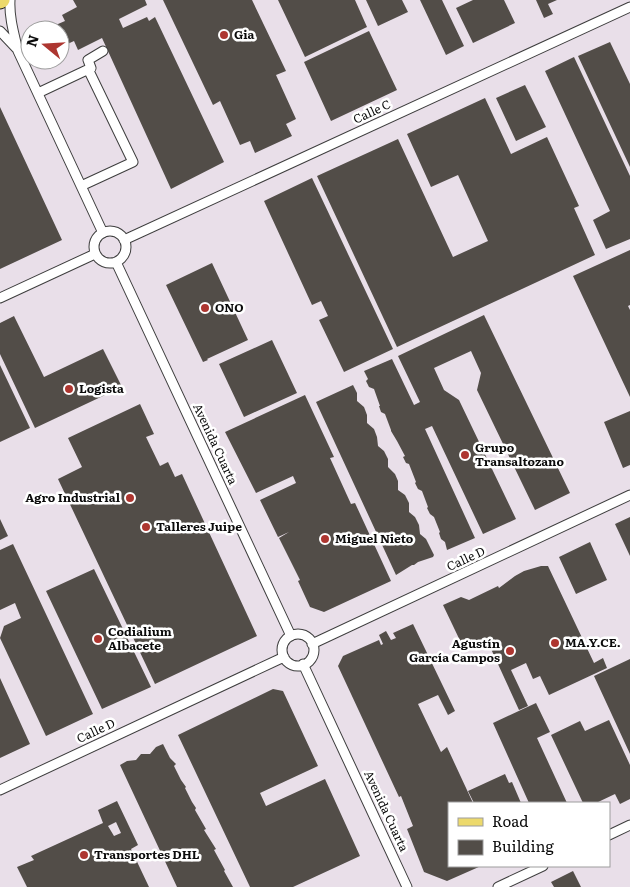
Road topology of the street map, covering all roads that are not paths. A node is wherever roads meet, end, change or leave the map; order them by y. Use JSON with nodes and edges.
{"nodes":[{"id":1,"x":10,"y":0,"type":"edge"},
{"id":2,"x":630,"y":7,"type":"edge"},
{"id":3,"x":0,"y":31,"type":"edge"},
{"id":4,"x":18,"y":51,"type":"junction"},
{"id":5,"x":103,"y":51,"type":"dead end"},
{"id":6,"x":88,"y":69,"type":"junction"},
{"id":7,"x":38,"y":93,"type":"junction"},
{"id":8,"x":81,"y":186,"type":"junction"},
{"id":9,"x":103,"y":233,"type":"junction"},
{"id":10,"x":124,"y":240,"type":"junction"},
{"id":11,"x":95,"y":254,"type":"junction"},
{"id":12,"x":116,"y":262,"type":"junction"},
{"id":13,"x":0,"y":298,"type":"edge"},
{"id":14,"x":630,"y":495,"type":"edge"},
{"id":15,"x":291,"y":636,"type":"junction"},
{"id":16,"x":312,"y":644,"type":"junction"},
{"id":17,"x":284,"y":657,"type":"junction"},
{"id":18,"x":304,"y":664,"type":"junction"},
{"id":19,"x":0,"y":790,"type":"edge"},
{"id":20,"x":630,"y":825,"type":"edge"},
{"id":21,"x":610,"y":835,"type":"edge"},
{"id":22,"x":541,"y":867,"type":"edge"},
{"id":23,"x":407,"y":887,"type":"edge"},
{"id":24,"x":498,"y":887,"type":"edge"}],
"edges":[{"from":1,"to":4,"type":"street"},
{"from":2,"to":10,"type":"street","name":"Calle C"},
{"from":3,"to":4,"type":"street"},
{"from":4,"to":7,"type":"street"},
{"from":5,"to":6,"type":"street"},
{"from":6,"to":7,"type":"street"},
{"from":6,"to":8,"type":"street"},
{"from":7,"to":8,"type":"street"},
{"from":8,"to":9,"type":"street"},
{"from":9,"to":10,"type":"street"},
{"from":9,"to":11,"type":"street"},
{"from":10,"to":12,"type":"street"},
{"from":11,"to":12,"type":"street"},
{"from":11,"to":13,"type":"street"},
{"from":12,"to":15,"type":"street","name":"Avenida Cuarta"},
{"from":14,"to":16,"type":"street","name":"Calle D"},
{"from":15,"to":16,"type":"street"},
{"from":15,"to":17,"type":"street"},
{"from":16,"to":18,"type":"street"},
{"from":17,"to":18,"type":"street"},
{"from":17,"to":19,"type":"street","name":"Calle D"},
{"from":18,"to":23,"type":"street","name":"Avenida Cuarta"},
{"from":20,"to":21,"type":"street"},
{"from":22,"to":24,"type":"street"}]}
